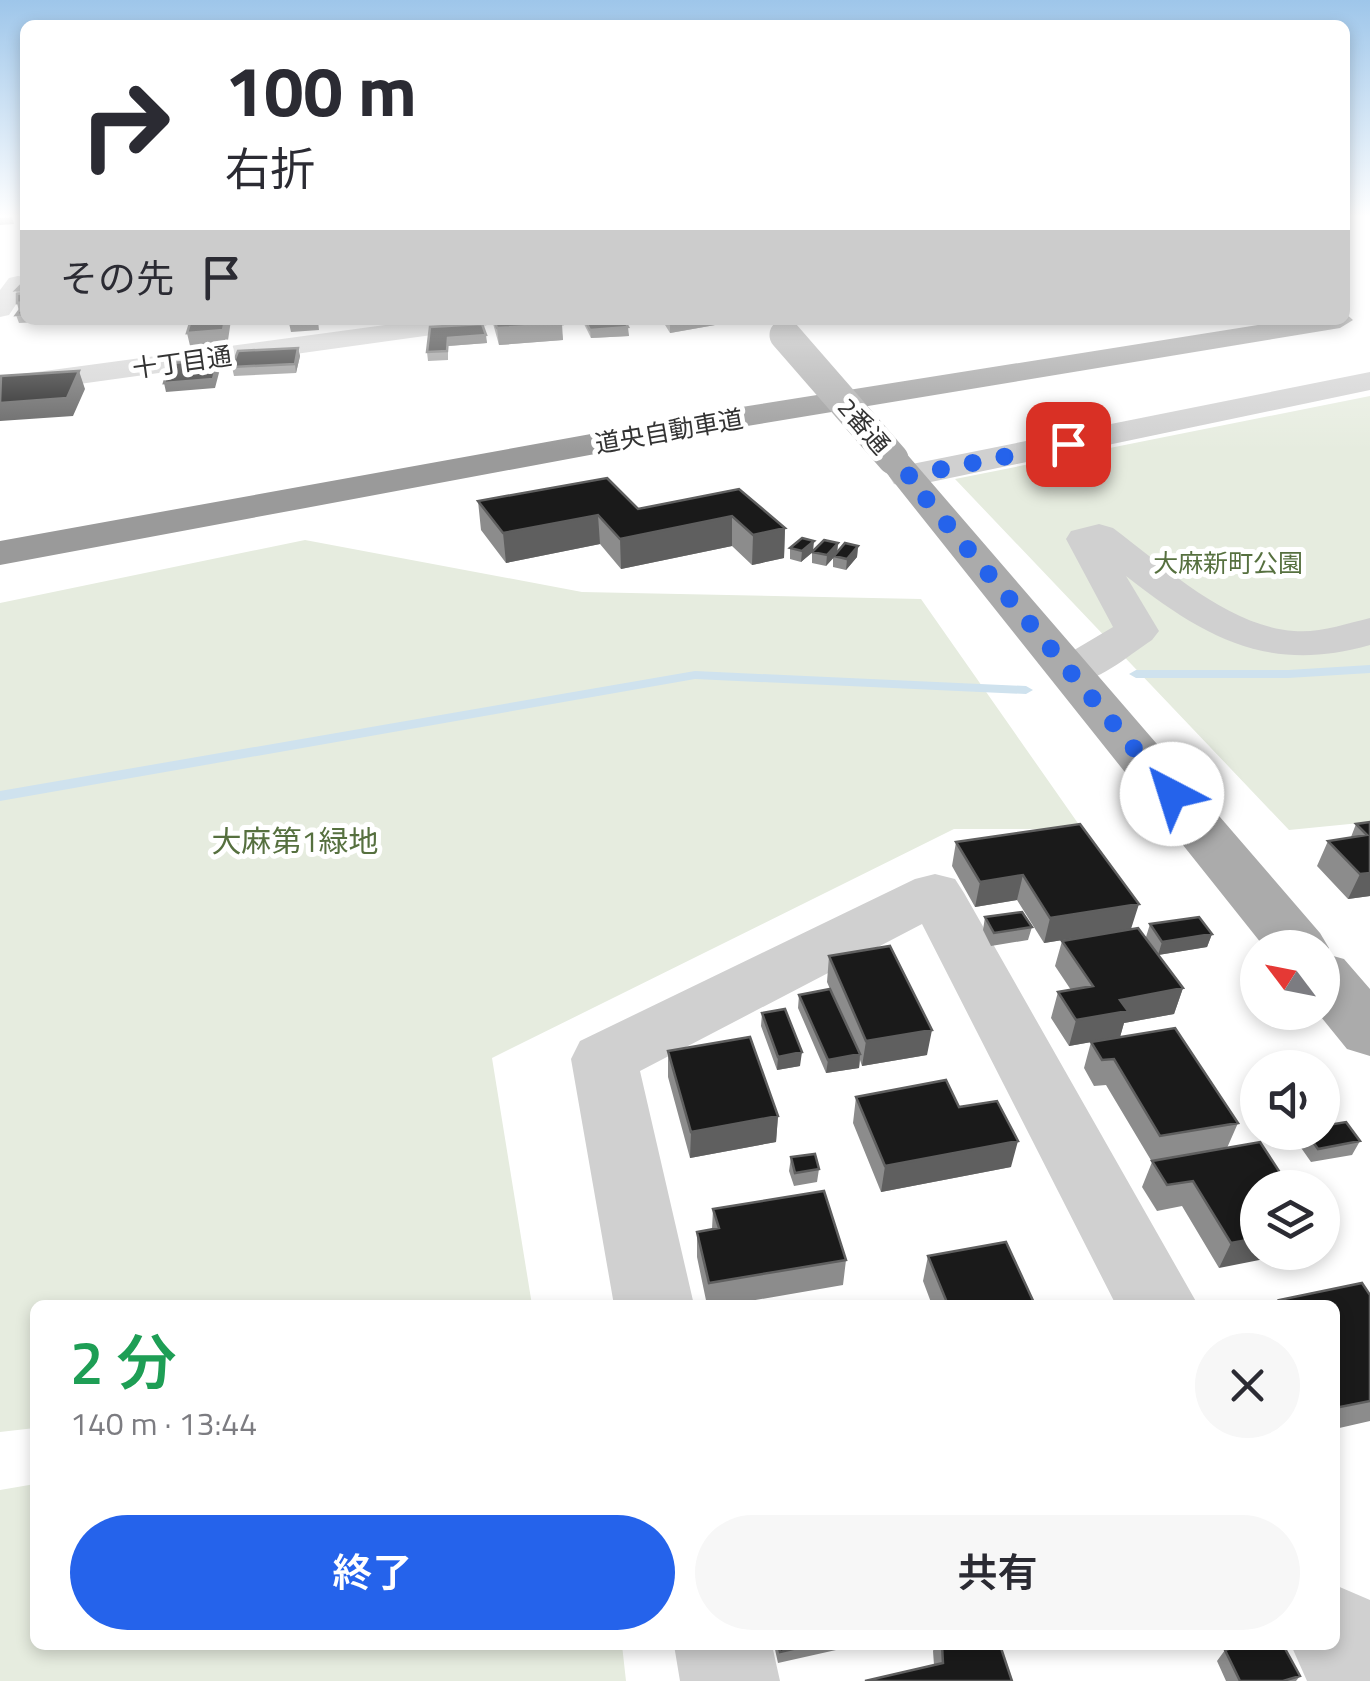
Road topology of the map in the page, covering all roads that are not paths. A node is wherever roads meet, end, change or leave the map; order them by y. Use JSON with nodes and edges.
{"nodes":[{"id":1,"x":276,"y":325,"type":"edge"},
{"id":2,"x":442,"y":325,"type":"edge"},
{"id":3,"x":1174,"y":325,"type":"edge"},
{"id":4,"x":1267,"y":325,"type":"edge"},
{"id":5,"x":779,"y":328,"type":"edge"},
{"id":6,"x":271,"y":350,"type":"junction"},
{"id":7,"x":1370,"y":381,"type":"edge"},
{"id":8,"x":0,"y":386,"type":"edge"},
{"id":9,"x":900,"y":468,"type":"junction"},
{"id":10,"x":194,"y":486,"type":"dead end"},
{"id":11,"x":0,"y":553,"type":"edge"},
{"id":12,"x":1370,"y":631,"type":"edge"},
{"id":13,"x":1070,"y":672,"type":"junction"},
{"id":14,"x":1284,"y":930,"type":"edge"},
{"id":15,"x":653,"y":1300,"type":"edge"},
{"id":16,"x":1155,"y":1300,"type":"edge"},
{"id":17,"x":1340,"y":1643,"type":"edge"},
{"id":18,"x":723,"y":1650,"type":"edge"},
{"id":19,"x":730,"y":1681,"type":"edge"},
{"id":20,"x":1360,"y":1681,"type":"edge"}],
"edges":[{"from":1,"to":6,"type":"street"},
{"from":2,"to":6,"type":"street","name":"十丁目通"},
{"from":3,"to":10,"type":"highway","name":"道央自動車道"},
{"from":4,"to":11,"type":"highway","name":"道央自動車道"},
{"from":5,"to":9,"type":"main road","name":"2番通","bridge":true},
{"from":6,"to":8,"type":"street","name":"十丁目通"},
{"from":7,"to":9,"type":"street"},
{"from":9,"to":13,"type":"main road","name":"2番通"},
{"from":12,"to":13,"type":"street"},
{"from":13,"to":14,"type":"main road","name":"2番通"},
{"from":15,"to":16,"type":"street"},
{"from":17,"to":20,"type":"street"},
{"from":18,"to":19,"type":"street"}]}
